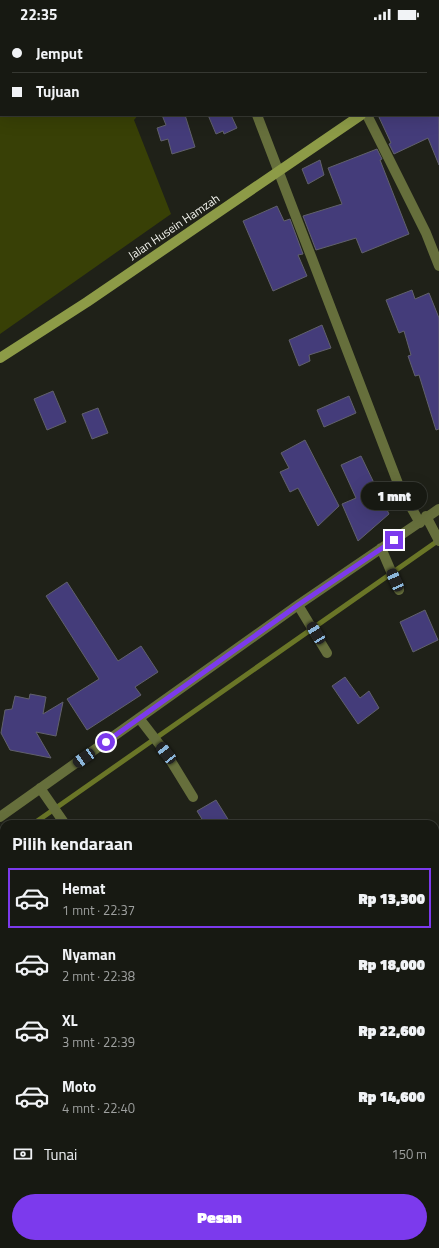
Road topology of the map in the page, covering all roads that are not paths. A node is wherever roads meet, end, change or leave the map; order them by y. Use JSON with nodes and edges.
{"nodes":[{"id":1,"x":257,"y":116,"type":"edge"},
{"id":2,"x":360,"y":116,"type":"edge"},
{"id":3,"x":368,"y":116,"type":"edge"},
{"id":4,"x":279,"y":171,"type":"junction"},
{"id":5,"x":439,"y":266,"type":"edge"},
{"id":6,"x":0,"y":358,"type":"edge"},
{"id":7,"x":439,"y":509,"type":"edge"},
{"id":8,"x":425,"y":522,"type":"junction"},
{"id":9,"x":439,"y":541,"type":"edge"},
{"id":10,"x":382,"y":551,"type":"junction"},
{"id":11,"x":399,"y":590,"type":"dead end"},
{"id":12,"x":300,"y":608,"type":"junction"},
{"id":13,"x":325,"y":648,"type":"dead end"},
{"id":14,"x":142,"y":722,"type":"junction"},
{"id":15,"x":40,"y":788,"type":"junction"},
{"id":16,"x":193,"y":797,"type":"dead end"},
{"id":17,"x":0,"y":817,"type":"edge"},
{"id":18,"x":62,"y":820,"type":"edge"}],
"edges":[{"from":1,"to":4,"type":"street"},
{"from":2,"to":4,"type":"street","name":"Jalan Husein Hamzah"},
{"from":3,"to":5,"type":"street"},
{"from":4,"to":6,"type":"street","name":"Jalan Husein Hamzah"},
{"from":4,"to":8,"type":"street"},
{"from":7,"to":8,"type":"street"},
{"from":8,"to":9,"type":"street"},
{"from":8,"to":10,"type":"street"},
{"from":10,"to":11,"type":"street"},
{"from":10,"to":12,"type":"street"},
{"from":12,"to":13,"type":"street"},
{"from":12,"to":14,"type":"street"},
{"from":14,"to":15,"type":"street"},
{"from":14,"to":16,"type":"street"},
{"from":15,"to":17,"type":"street"},
{"from":15,"to":18,"type":"street"}]}
